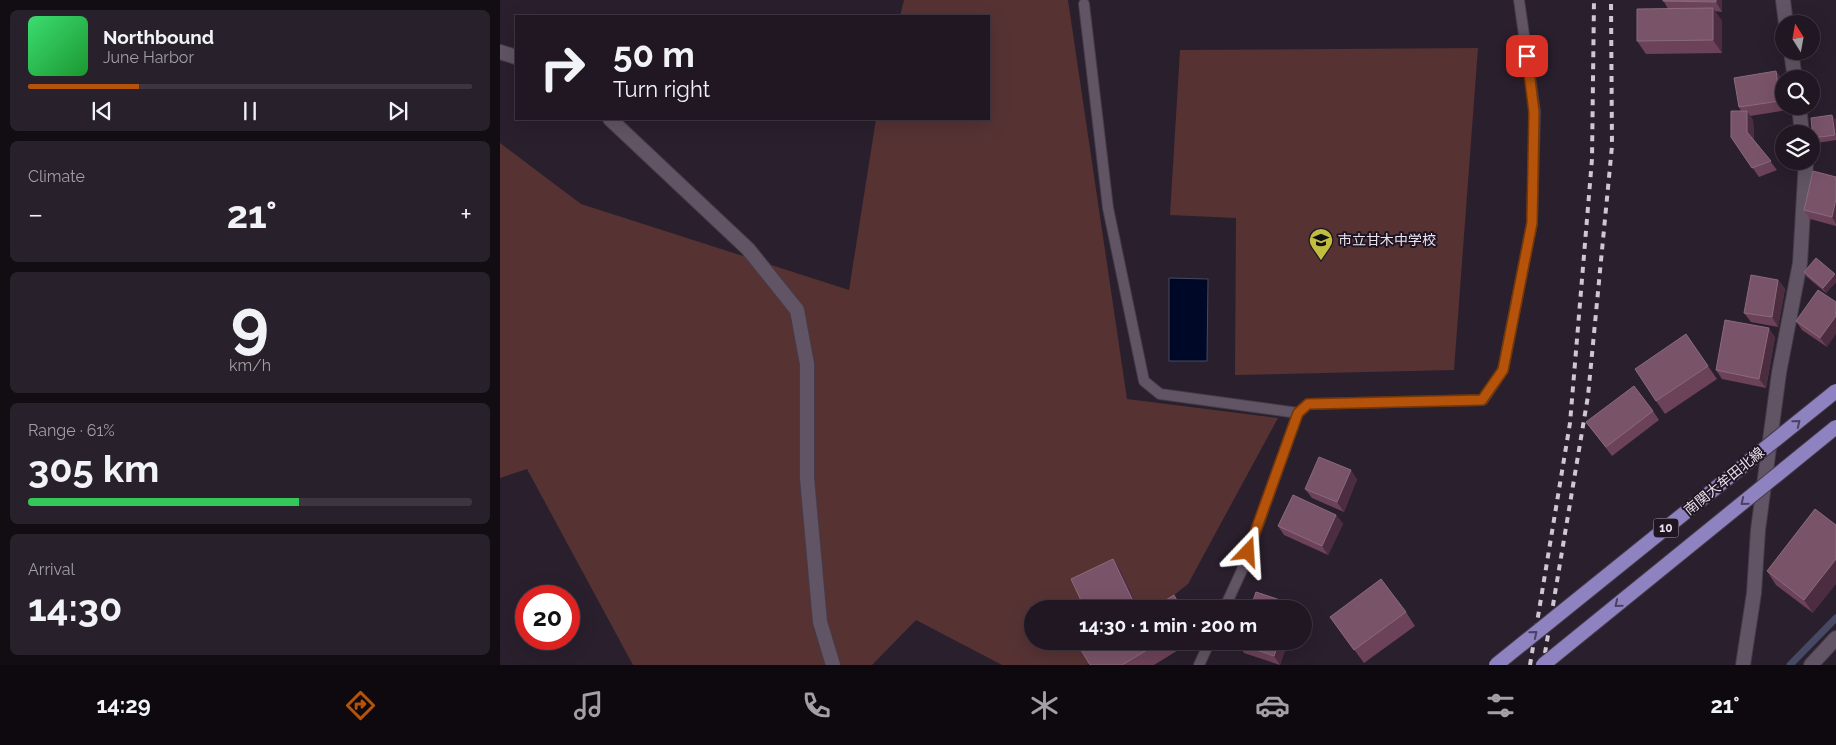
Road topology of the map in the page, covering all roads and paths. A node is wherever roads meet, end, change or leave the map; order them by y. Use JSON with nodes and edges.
{"nodes":[{"id":1,"x":1519,"y":0,"type":"edge"},
{"id":2,"x":1783,"y":0,"type":"edge"},
{"id":3,"x":1084,"y":4,"type":"dead end"},
{"id":4,"x":1785,"y":15,"type":"edge"},
{"id":5,"x":500,"y":52,"type":"edge"},
{"id":6,"x":515,"y":57,"type":"edge"},
{"id":7,"x":611,"y":120,"type":"edge"},
{"id":8,"x":1805,"y":170,"type":"edge"},
{"id":9,"x":1836,"y":391,"type":"edge"},
{"id":10,"x":1298,"y":413,"type":"junction"},
{"id":11,"x":1836,"y":427,"type":"edge"},
{"id":12,"x":1228,"y":600,"type":"edge"},
{"id":13,"x":1836,"y":638,"type":"edge"},
{"id":14,"x":1206,"y":650,"type":"edge"},
{"id":15,"x":833,"y":665,"type":"edge"},
{"id":16,"x":1199,"y":665,"type":"edge"},
{"id":17,"x":1496,"y":665,"type":"edge"},
{"id":18,"x":1544,"y":665,"type":"edge"},
{"id":19,"x":1743,"y":665,"type":"edge"},
{"id":20,"x":1811,"y":665,"type":"edge"}],
"edges":[{"from":1,"to":10,"type":"lane"},
{"from":2,"to":4,"type":"street"},
{"from":3,"to":10,"type":"lane"},
{"from":5,"to":6,"type":"street"},
{"from":7,"to":15,"type":"street"},
{"from":8,"to":19,"type":"street"},
{"from":17,"to":9,"type":"main road","name":"南関大牟田北線","number":"10","one_way":true,"bridge":true},
{"from":10,"to":12,"type":"lane"},
{"from":11,"to":18,"type":"main road","name":"南関大牟田北線","number":"10","one_way":true,"bridge":true},
{"from":13,"to":20,"type":"street"},
{"from":14,"to":16,"type":"lane"}]}
